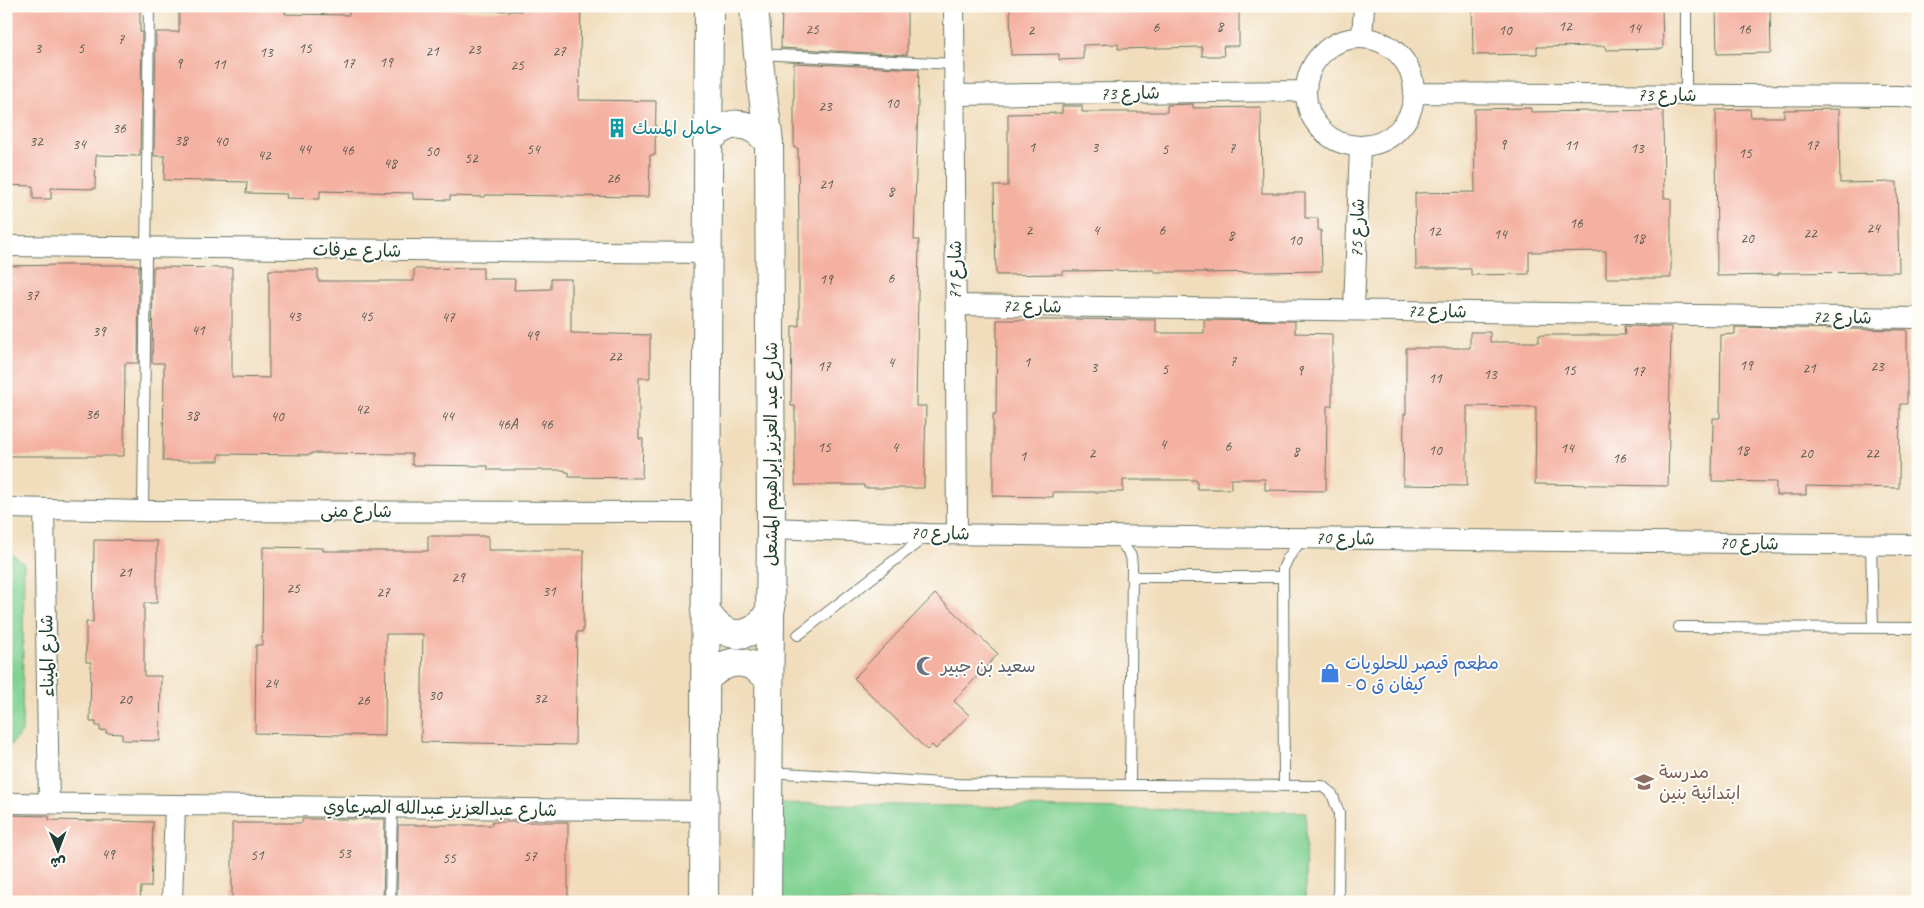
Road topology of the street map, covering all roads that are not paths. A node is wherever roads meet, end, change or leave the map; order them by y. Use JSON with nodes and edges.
{"nodes":[{"id":1,"x":149,"y":6,"type":"edge"},
{"id":2,"x":709,"y":6,"type":"edge"},
{"id":3,"x":754,"y":6,"type":"edge"},
{"id":4,"x":954,"y":6,"type":"edge"},
{"id":5,"x":1364,"y":6,"type":"edge"},
{"id":6,"x":1686,"y":6,"type":"edge"},
{"id":7,"x":1362,"y":38,"type":"junction"},
{"id":8,"x":758,"y":54,"type":"junction"},
{"id":9,"x":954,"y":64,"type":"junction"},
{"id":10,"x":1305,"y":91,"type":"junction"},
{"id":11,"x":1415,"y":93,"type":"junction"},
{"id":12,"x":954,"y":94,"type":"junction"},
{"id":13,"x":1686,"y":95,"type":"junction"},
{"id":14,"x":1918,"y":98,"type":"edge"},
{"id":15,"x":769,"y":142,"type":"junction"},
{"id":16,"x":707,"y":143,"type":"junction"},
{"id":17,"x":1360,"y":147,"type":"junction"},
{"id":18,"x":6,"y":246,"type":"edge"},
{"id":19,"x":146,"y":248,"type":"junction"},
{"id":20,"x":709,"y":253,"type":"junction"},
{"id":21,"x":956,"y":305,"type":"junction"},
{"id":22,"x":1354,"y":309,"type":"junction"},
{"id":23,"x":1918,"y":318,"type":"edge"},
{"id":24,"x":6,"y":508,"type":"edge"},
{"id":25,"x":44,"y":509,"type":"junction"},
{"id":26,"x":143,"y":511,"type":"junction"},
{"id":27,"x":706,"y":512,"type":"junction"},
{"id":28,"x":771,"y":528,"type":"junction"},
{"id":29,"x":928,"y":534,"type":"junction"},
{"id":30,"x":957,"y":534,"type":"junction"},
{"id":31,"x":1116,"y":536,"type":"junction"},
{"id":32,"x":1303,"y":538,"type":"junction"},
{"id":33,"x":1871,"y":544,"type":"junction"},
{"id":34,"x":1918,"y":545,"type":"edge"},
{"id":35,"x":1132,"y":577,"type":"junction"},
{"id":36,"x":1283,"y":577,"type":"junction"},
{"id":37,"x":771,"y":608,"type":"junction"},
{"id":38,"x":705,"y":610,"type":"junction"},
{"id":39,"x":1679,"y":627,"type":"dead end"},
{"id":40,"x":1873,"y":628,"type":"junction"},
{"id":41,"x":1918,"y":628,"type":"edge"},
{"id":42,"x":798,"y":636,"type":"dead end"},
{"id":43,"x":706,"y":679,"type":"junction"},
{"id":44,"x":769,"y":679,"type":"junction"},
{"id":45,"x":768,"y":772,"type":"junction"},
{"id":46,"x":1130,"y":784,"type":"junction"},
{"id":47,"x":1284,"y":785,"type":"junction"},
{"id":48,"x":6,"y":803,"type":"edge"},
{"id":49,"x":49,"y":804,"type":"junction"},
{"id":50,"x":175,"y":805,"type":"junction"},
{"id":51,"x":392,"y":807,"type":"junction"},
{"id":52,"x":704,"y":811,"type":"junction"},
{"id":53,"x":172,"y":902,"type":"edge"},
{"id":54,"x":390,"y":902,"type":"edge"},
{"id":55,"x":704,"y":902,"type":"edge"},
{"id":56,"x":767,"y":902,"type":"edge"},
{"id":57,"x":1338,"y":902,"type":"edge"}],
"edges":[{"from":1,"to":19,"type":"lane"},
{"from":2,"to":16,"type":"main road"},
{"from":3,"to":8,"type":"main road","name":"شارع عبد العزيز إبراهيم المشعل"},
{"from":4,"to":9,"type":"street","name":"شارع 71"},
{"from":5,"to":7,"type":"street"},
{"from":6,"to":13,"type":"lane"},
{"from":7,"to":10,"type":"street"},
{"from":7,"to":11,"type":"street"},
{"from":8,"to":9,"type":"lane"},
{"from":8,"to":15,"type":"main road","name":"شارع عبد العزيز إبراهيم المشعل"},
{"from":9,"to":12,"type":"street","name":"شارع 71"},
{"from":10,"to":12,"type":"street","name":"شارع 73"},
{"from":10,"to":17,"type":"street"},
{"from":11,"to":13,"type":"street","name":"شارع 73"},
{"from":11,"to":17,"type":"street"},
{"from":12,"to":21,"type":"street","name":"شارع 71"},
{"from":13,"to":14,"type":"street","name":"شارع 73"},
{"from":15,"to":16,"type":"main road"},
{"from":15,"to":28,"type":"main road","name":"شارع عبد العزيز إبراهيم المشعل"},
{"from":16,"to":20,"type":"main road"},
{"from":17,"to":22,"type":"street","name":"شارع 75"},
{"from":18,"to":19,"type":"street","name":"شارع عرفات"},
{"from":19,"to":20,"type":"street","name":"شارع عرفات"},
{"from":19,"to":26,"type":"lane"},
{"from":20,"to":27,"type":"main road"},
{"from":21,"to":22,"type":"street","name":"شارع 72"},
{"from":21,"to":30,"type":"street","name":"شارع 71"},
{"from":22,"to":23,"type":"street","name":"شارع 72"},
{"from":24,"to":25,"type":"street","name":"شارع منى"},
{"from":25,"to":26,"type":"street","name":"شارع منى"},
{"from":25,"to":49,"type":"street","name":"شارع الميناء"},
{"from":26,"to":27,"type":"street","name":"شارع منى"},
{"from":27,"to":38,"type":"main road"},
{"from":28,"to":29,"type":"street","name":"شارع 70"},
{"from":28,"to":37,"type":"main road","name":"شارع عبد العزيز إبراهيم المشعل"},
{"from":29,"to":30,"type":"street","name":"شارع 70"},
{"from":29,"to":42,"type":"lane"},
{"from":30,"to":31,"type":"street","name":"شارع 70"},
{"from":31,"to":32,"type":"street","name":"شارع 70"},
{"from":31,"to":35,"type":"lane"},
{"from":32,"to":33,"type":"street","name":"شارع 70"},
{"from":32,"to":36,"type":"lane"},
{"from":33,"to":34,"type":"street","name":"شارع 70"},
{"from":33,"to":40,"type":"lane"},
{"from":35,"to":36,"type":"lane"},
{"from":35,"to":46,"type":"lane"},
{"from":36,"to":47,"type":"lane"},
{"from":37,"to":38,"type":"main road"},
{"from":37,"to":44,"type":"main road","name":"شارع عبد العزيز إبراهيم المشعل"},
{"from":38,"to":43,"type":"main road"},
{"from":39,"to":40,"type":"lane"},
{"from":40,"to":41,"type":"lane"},
{"from":43,"to":44,"type":"main road"},
{"from":43,"to":52,"type":"main road"},
{"from":44,"to":45,"type":"main road","name":"شارع عبد العزيز إبراهيم المشعل"},
{"from":45,"to":46,"type":"lane"},
{"from":45,"to":56,"type":"main road","name":"شارع عبد العزيز إبراهيم المشعل"},
{"from":46,"to":47,"type":"lane"},
{"from":47,"to":57,"type":"lane"},
{"from":48,"to":49,"type":"street","name":"شارع عبدالعزيز عبدالله الصرعاوي"},
{"from":49,"to":50,"type":"street","name":"شارع عبدالعزيز عبدالله الصرعاوي"},
{"from":50,"to":51,"type":"street","name":"شارع عبدالعزيز عبدالله الصرعاوي"},
{"from":50,"to":53,"type":"street"},
{"from":51,"to":52,"type":"street","name":"شارع عبدالعزيز عبدالله الصرعاوي"},
{"from":51,"to":54,"type":"lane"},
{"from":52,"to":55,"type":"main road"}]}
